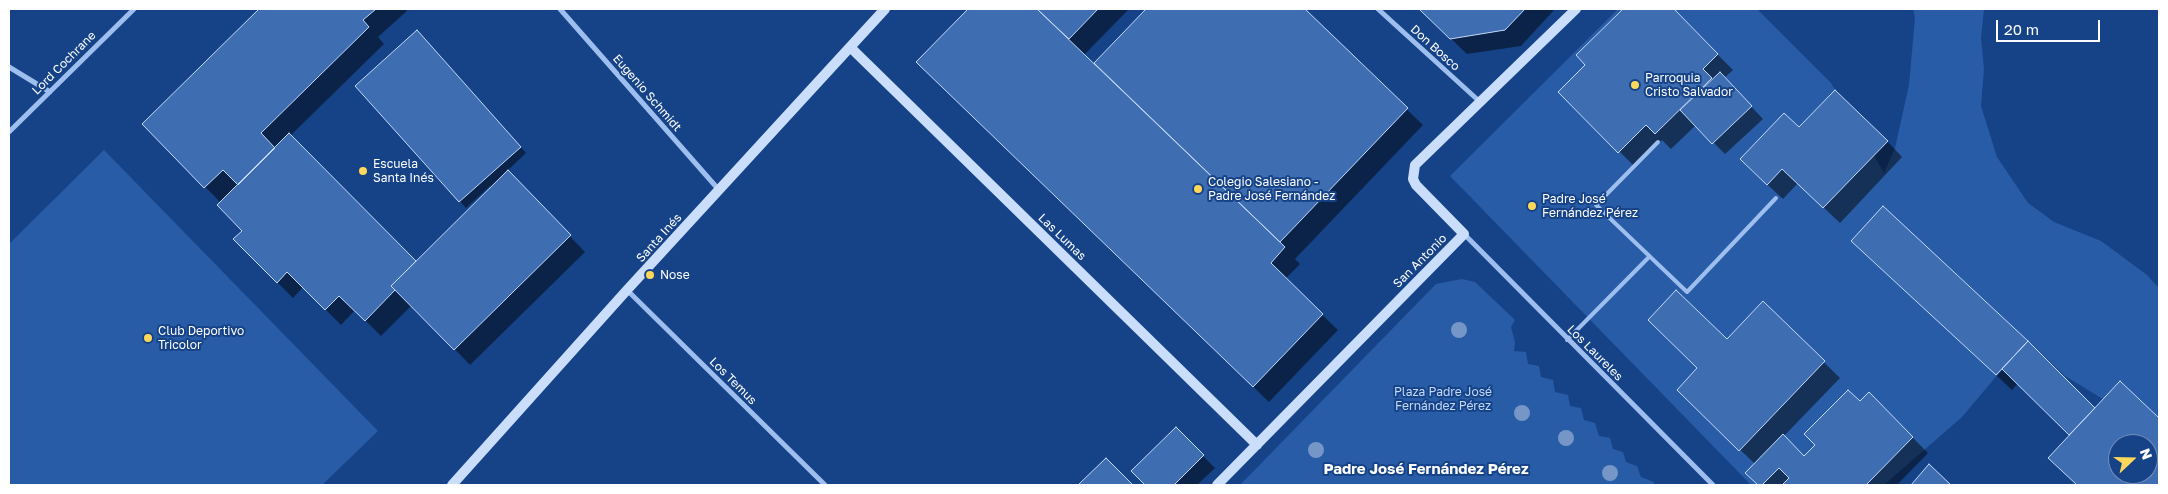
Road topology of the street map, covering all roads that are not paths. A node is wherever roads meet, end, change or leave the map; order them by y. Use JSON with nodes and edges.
{"nodes":[{"id":1,"x":134,"y":9,"type":"edge"},
{"id":2,"x":560,"y":9,"type":"edge"},
{"id":3,"x":885,"y":9,"type":"edge"},
{"id":4,"x":1378,"y":9,"type":"edge"},
{"id":5,"x":1576,"y":9,"type":"edge"},
{"id":6,"x":850,"y":47,"type":"junction"},
{"id":7,"x":9,"y":67,"type":"edge"},
{"id":8,"x":50,"y":92,"type":"junction"},
{"id":9,"x":1479,"y":101,"type":"junction"},
{"id":10,"x":9,"y":132,"type":"edge"},
{"id":11,"x":1658,"y":142,"type":"dead end"},
{"id":12,"x":719,"y":190,"type":"junction"},
{"id":13,"x":1776,"y":198,"type":"dead end"},
{"id":14,"x":1464,"y":234,"type":"junction"},
{"id":15,"x":1649,"y":257,"type":"junction"},
{"id":16,"x":628,"y":290,"type":"junction"},
{"id":17,"x":1567,"y":340,"type":"junction"},
{"id":18,"x":1257,"y":445,"type":"junction"},
{"id":19,"x":452,"y":485,"type":"edge"},
{"id":20,"x":825,"y":485,"type":"edge"},
{"id":21,"x":1217,"y":485,"type":"edge"},
{"id":22,"x":1713,"y":485,"type":"edge"}],
"edges":[{"from":1,"to":8,"type":"street","name":"Lord Cochrane"},
{"from":2,"to":12,"type":"street","name":"Eugenio Schmidt"},
{"from":3,"to":6,"type":"main road","name":"Santa Inés"},
{"from":4,"to":9,"type":"street","name":"Don Bosco"},
{"from":5,"to":9,"type":"main road","name":"San Antonio"},
{"from":6,"to":12,"type":"main road","name":"Santa Inés"},
{"from":6,"to":18,"type":"main road","name":"Las Lumas"},
{"from":7,"to":8,"type":"street"},
{"from":8,"to":10,"type":"street","name":"Lord Cochrane"},
{"from":9,"to":14,"type":"main road","name":"San Antonio"},
{"from":11,"to":15,"type":"lane"},
{"from":12,"to":16,"type":"main road","name":"Santa Inés"},
{"from":13,"to":15,"type":"lane"},
{"from":14,"to":17,"type":"street","name":"Los Laureles"},
{"from":14,"to":18,"type":"main road","name":"San Antonio"},
{"from":15,"to":17,"type":"lane"},
{"from":16,"to":19,"type":"main road","name":"Santa Inés"},
{"from":16,"to":20,"type":"street","name":"Los Temus"},
{"from":17,"to":22,"type":"street","name":"Los Laureles"},
{"from":18,"to":21,"type":"main road","name":"San Antonio"}]}
